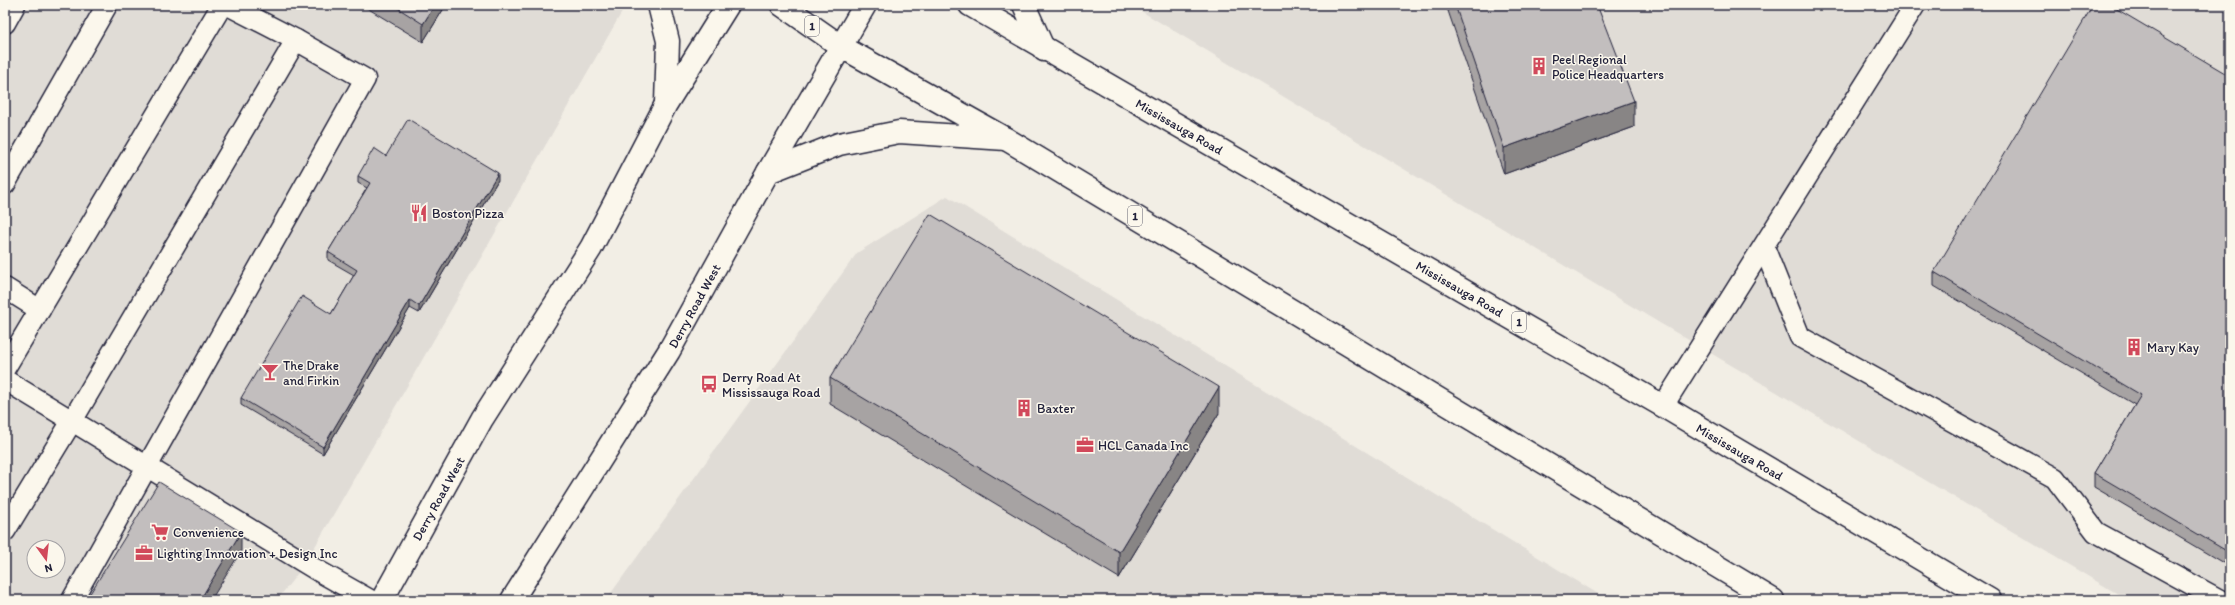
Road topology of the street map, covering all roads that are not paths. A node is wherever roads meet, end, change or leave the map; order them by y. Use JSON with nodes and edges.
{"nodes":[{"id":1,"x":15,"y":5,"type":"edge"},
{"id":2,"x":107,"y":5,"type":"edge"},
{"id":3,"x":222,"y":5,"type":"edge"},
{"id":4,"x":228,"y":5,"type":"edge"},
{"id":5,"x":659,"y":5,"type":"edge"},
{"id":6,"x":728,"y":5,"type":"edge"},
{"id":7,"x":782,"y":5,"type":"edge"},
{"id":8,"x":866,"y":5,"type":"edge"},
{"id":9,"x":970,"y":5,"type":"edge"},
{"id":10,"x":1024,"y":5,"type":"edge"},
{"id":11,"x":1916,"y":5,"type":"edge"},
{"id":12,"x":5,"y":23,"type":"edge"},
{"id":13,"x":296,"y":40,"type":"junction"},
{"id":14,"x":842,"y":47,"type":"junction"},
{"id":15,"x":1044,"y":50,"type":"junction"},
{"id":16,"x":666,"y":104,"type":"junction"},
{"id":17,"x":1006,"y":139,"type":"junction"},
{"id":18,"x":768,"y":172,"type":"junction"},
{"id":19,"x":5,"y":184,"type":"edge"},
{"id":20,"x":1764,"y":247,"type":"junction"},
{"id":21,"x":5,"y":288,"type":"edge"},
{"id":22,"x":40,"y":310,"type":"junction"},
{"id":23,"x":5,"y":368,"type":"edge"},
{"id":24,"x":5,"y":380,"type":"edge"},
{"id":25,"x":1663,"y":406,"type":"junction"},
{"id":26,"x":72,"y":421,"type":"junction"},
{"id":27,"x":146,"y":467,"type":"junction"},
{"id":28,"x":5,"y":531,"type":"edge"},
{"id":29,"x":72,"y":600,"type":"edge"},
{"id":30,"x":370,"y":600,"type":"edge"},
{"id":31,"x":382,"y":600,"type":"edge"},
{"id":32,"x":512,"y":600,"type":"edge"},
{"id":33,"x":1773,"y":600,"type":"edge"},
{"id":34,"x":1990,"y":600,"type":"edge"},
{"id":35,"x":2220,"y":600,"type":"edge"}],
"edges":[{"from":1,"to":12,"type":"lane"},
{"from":2,"to":19,"type":"lane"},
{"from":3,"to":22,"type":"lane"},
{"from":4,"to":13,"type":"lane"},
{"from":5,"to":16,"type":"main road"},
{"from":6,"to":16,"type":"main road","name":"Derry Road West"},
{"from":7,"to":14,"type":"main road","number":"1"},
{"from":8,"to":14,"type":"main road","name":"Derry Road West"},
{"from":9,"to":15,"type":"main road","name":"Mississauga Road","number":"1"},
{"from":10,"to":15,"type":"main road"},
{"from":11,"to":20,"type":"lane"},
{"from":13,"to":26,"type":"lane"},
{"from":13,"to":27,"type":"lane"},
{"from":14,"to":17,"type":"main road","number":"1"},
{"from":14,"to":18,"type":"main road","name":"Derry Road West"},
{"from":15,"to":25,"type":"main road","name":"Mississauga Road","number":"1"},
{"from":16,"to":31,"type":"main road","name":"Derry Road West"},
{"from":17,"to":18,"type":"main road"},
{"from":17,"to":33,"type":"main road","number":"1"},
{"from":18,"to":32,"type":"main road","name":"Derry Road West"},
{"from":20,"to":25,"type":"lane"},
{"from":20,"to":35,"type":"lane"},
{"from":21,"to":22,"type":"lane"},
{"from":22,"to":23,"type":"lane"},
{"from":24,"to":26,"type":"lane"},
{"from":25,"to":34,"type":"main road","name":"Mississauga Road","number":"1"},
{"from":26,"to":27,"type":"lane"},
{"from":26,"to":28,"type":"lane"},
{"from":27,"to":29,"type":"lane"},
{"from":27,"to":30,"type":"lane"}]}
